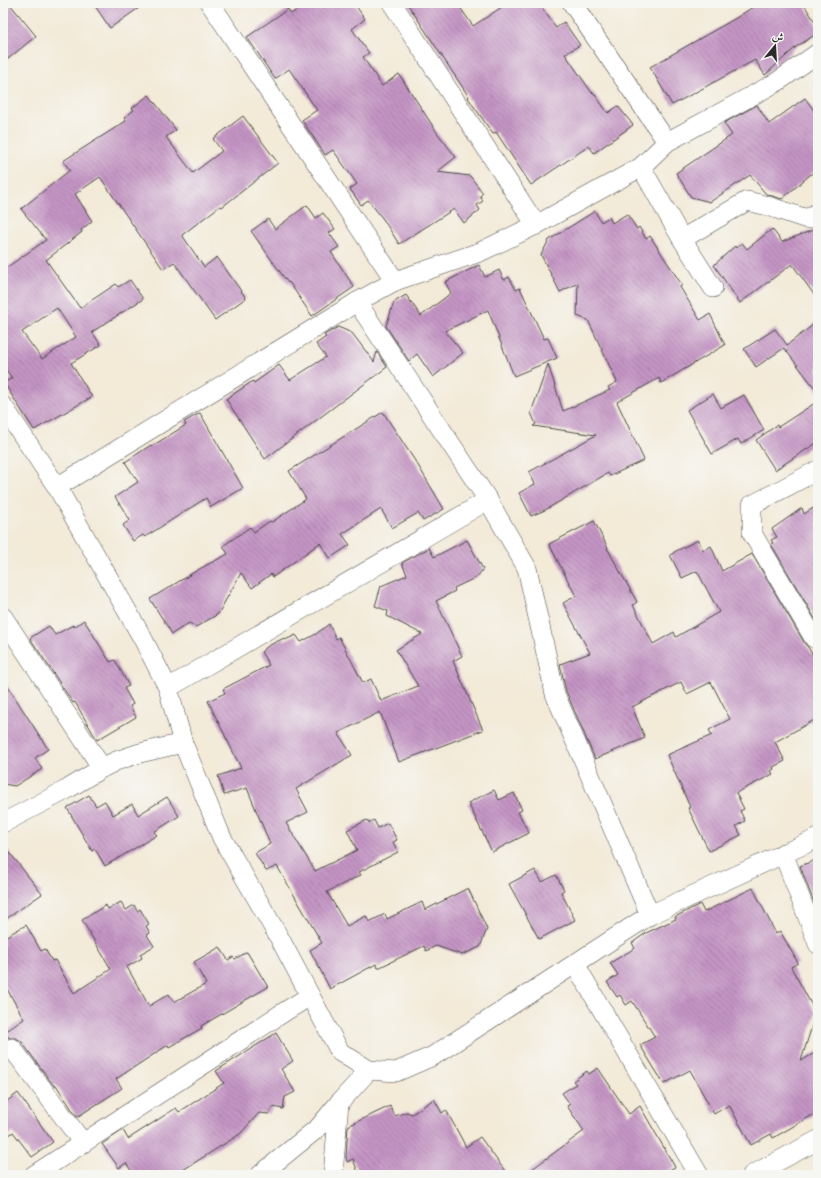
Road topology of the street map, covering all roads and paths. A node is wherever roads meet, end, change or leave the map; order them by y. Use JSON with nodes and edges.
{"nodes":[{"id":1,"x":210,"y":3,"type":"edge"},
{"id":2,"x":392,"y":3,"type":"edge"},
{"id":3,"x":572,"y":3,"type":"edge"},
{"id":4,"x":818,"y":53,"type":"edge"},
{"id":5,"x":667,"y":142,"type":"junction"},
{"id":6,"x":641,"y":167,"type":"junction"},
{"id":7,"x":818,"y":212,"type":"edge"},
{"id":8,"x":536,"y":225,"type":"junction"},
{"id":9,"x":682,"y":239,"type":"junction"},
{"id":10,"x":395,"y":281,"type":"junction"},
{"id":11,"x":713,"y":288,"type":"dead end"},
{"id":12,"x":357,"y":302,"type":"junction"},
{"id":13,"x":3,"y":406,"type":"edge"},
{"id":14,"x":818,"y":470,"type":"edge"},
{"id":15,"x":57,"y":487,"type":"junction"},
{"id":16,"x":488,"y":500,"type":"junction"},
{"id":17,"x":3,"y":616,"type":"edge"},
{"id":18,"x":818,"y":638,"type":"edge"},
{"id":19,"x":168,"y":688,"type":"junction"},
{"id":20,"x":183,"y":743,"type":"junction"},
{"id":21,"x":102,"y":768,"type":"junction"},
{"id":22,"x":3,"y":823,"type":"edge"},
{"id":23,"x":818,"y":838,"type":"edge"},
{"id":24,"x":782,"y":853,"type":"junction"},
{"id":25,"x":650,"y":915,"type":"junction"},
{"id":26,"x":818,"y":944,"type":"edge"},
{"id":27,"x":575,"y":964,"type":"junction"},
{"id":28,"x":310,"y":996,"type":"junction"},
{"id":29,"x":12,"y":1048,"type":"dead end"},
{"id":30,"x":369,"y":1070,"type":"junction"},
{"id":31,"x":339,"y":1103,"type":"junction"},
{"id":32,"x":818,"y":1140,"type":"edge"},
{"id":33,"x":83,"y":1143,"type":"junction"},
{"id":34,"x":34,"y":1175,"type":"edge"},
{"id":35,"x":260,"y":1175,"type":"edge"},
{"id":36,"x":333,"y":1175,"type":"edge"},
{"id":37,"x":699,"y":1175,"type":"edge"},
{"id":38,"x":752,"y":1175,"type":"edge"}],
"edges":[{"from":1,"to":10,"type":"street"},
{"from":2,"to":8,"type":"street"},
{"from":3,"to":5,"type":"street"},
{"from":4,"to":5,"type":"street"},
{"from":5,"to":6,"type":"street"},
{"from":6,"to":8,"type":"street"},
{"from":6,"to":9,"type":"street"},
{"from":7,"to":9,"type":"street"},
{"from":8,"to":10,"type":"street"},
{"from":9,"to":11,"type":"street"},
{"from":10,"to":12,"type":"street"},
{"from":12,"to":15,"type":"street"},
{"from":12,"to":16,"type":"street"},
{"from":13,"to":15,"type":"street"},
{"from":14,"to":18,"type":"street"},
{"from":15,"to":19,"type":"street"},
{"from":16,"to":19,"type":"street"},
{"from":16,"to":25,"type":"street"},
{"from":17,"to":21,"type":"street"},
{"from":19,"to":20,"type":"street"},
{"from":20,"to":21,"type":"street"},
{"from":20,"to":28,"type":"street"},
{"from":21,"to":22,"type":"street"},
{"from":23,"to":24,"type":"street"},
{"from":24,"to":25,"type":"street"},
{"from":24,"to":26,"type":"street"},
{"from":25,"to":27,"type":"street"},
{"from":27,"to":30,"type":"street"},
{"from":27,"to":37,"type":"street"},
{"from":28,"to":30,"type":"street"},
{"from":28,"to":33,"type":"street"},
{"from":29,"to":33,"type":"street"},
{"from":30,"to":31,"type":"street"},
{"from":31,"to":35,"type":"street"},
{"from":31,"to":36,"type":"street"},
{"from":32,"to":38,"type":"street"},
{"from":33,"to":34,"type":"street"}]}
